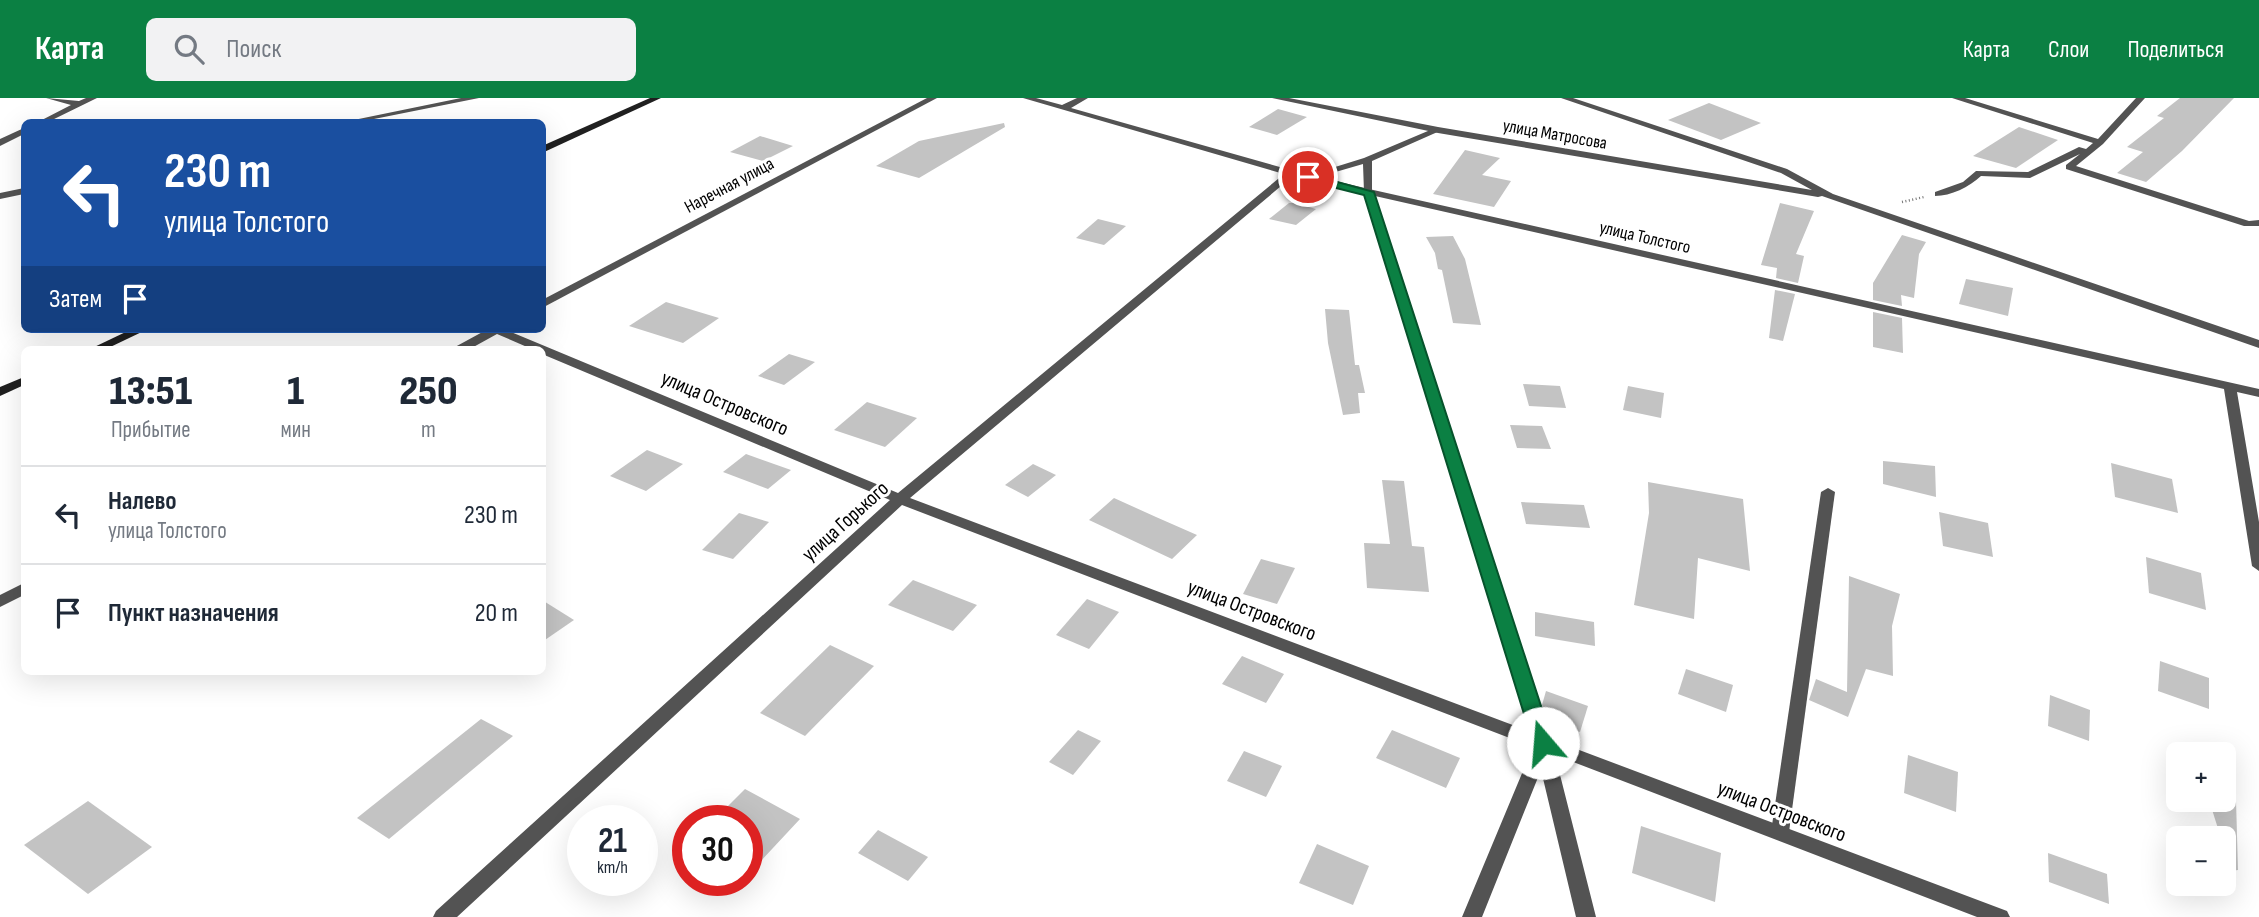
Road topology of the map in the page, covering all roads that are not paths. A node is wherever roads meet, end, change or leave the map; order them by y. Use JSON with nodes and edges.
{"nodes":[{"id":1,"x":50,"y":98,"type":"edge"},
{"id":2,"x":93,"y":98,"type":"edge"},
{"id":3,"x":475,"y":98,"type":"edge"},
{"id":4,"x":657,"y":98,"type":"edge"},
{"id":5,"x":933,"y":98,"type":"edge"},
{"id":6,"x":1027,"y":98,"type":"edge"},
{"id":7,"x":1084,"y":98,"type":"edge"},
{"id":8,"x":1276,"y":98,"type":"edge"},
{"id":9,"x":1566,"y":98,"type":"edge"},
{"id":10,"x":1956,"y":98,"type":"edge"},
{"id":11,"x":2141,"y":98,"type":"edge"},
{"id":12,"x":80,"y":104,"type":"junction"},
{"id":13,"x":1063,"y":108,"type":"junction"},
{"id":14,"x":48,"y":119,"type":"edge"},
{"id":15,"x":364,"y":119,"type":"edge"},
{"id":16,"x":1438,"y":130,"type":"junction"},
{"id":17,"x":21,"y":132,"type":"edge"},
{"id":18,"x":2100,"y":142,"type":"junction"},
{"id":19,"x":0,"y":143,"type":"edge"},
{"id":20,"x":546,"y":148,"type":"edge"},
{"id":21,"x":1367,"y":160,"type":"junction"},
{"id":22,"x":1291,"y":173,"type":"junction"},
{"id":23,"x":1308,"y":177,"type":"junction"},
{"id":24,"x":21,"y":192,"type":"edge"},
{"id":25,"x":1369,"y":192,"type":"junction"},
{"id":26,"x":1938,"y":194,"type":"road end"},
{"id":27,"x":0,"y":196,"type":"edge"},
{"id":28,"x":1830,"y":196,"type":"junction"},
{"id":29,"x":2259,"y":223,"type":"edge"},
{"id":30,"x":546,"y":303,"type":"edge"},
{"id":31,"x":133,"y":333,"type":"edge"},
{"id":32,"x":489,"y":333,"type":"edge"},
{"id":33,"x":506,"y":333,"type":"edge"},
{"id":34,"x":2259,"y":344,"type":"edge"},
{"id":35,"x":103,"y":346,"type":"edge"},
{"id":36,"x":467,"y":346,"type":"edge"},
{"id":37,"x":536,"y":346,"type":"edge"},
{"id":38,"x":546,"y":350,"type":"edge"},
{"id":39,"x":21,"y":382,"type":"edge"},
{"id":40,"x":2231,"y":386,"type":"junction"},
{"id":41,"x":0,"y":392,"type":"edge"},
{"id":42,"x":2259,"y":393,"type":"edge"},
{"id":43,"x":1828,"y":492,"type":"dead end"},
{"id":44,"x":900,"y":499,"type":"junction"},
{"id":45,"x":2259,"y":566,"type":"edge"},
{"id":46,"x":21,"y":590,"type":"edge"},
{"id":47,"x":0,"y":602,"type":"edge"},
{"id":48,"x":1543,"y":743,"type":"junction"},
{"id":49,"x":1780,"y":832,"type":"junction"},
{"id":50,"x":443,"y":917,"type":"edge"},
{"id":51,"x":1472,"y":917,"type":"edge"},
{"id":52,"x":1586,"y":917,"type":"edge"},
{"id":53,"x":2000,"y":917,"type":"edge"}],
"edges":[{"from":1,"to":12,"type":"street"},
{"from":2,"to":12,"type":"street"},
{"from":3,"to":15,"type":"street"},
{"from":4,"to":20,"type":"street"},
{"from":5,"to":30,"type":"street","name":"Наречная улица"},
{"from":6,"to":13,"type":"street","name":"улица Толстого"},
{"from":7,"to":13,"type":"street"},
{"from":8,"to":16,"type":"street","name":"улица Матросова"},
{"from":9,"to":28,"type":"street"},
{"from":10,"to":18,"type":"street"},
{"from":11,"to":18,"type":"street"},
{"from":12,"to":14,"type":"street"},
{"from":13,"to":22,"type":"street","name":"улица Толстого"},
{"from":16,"to":21,"type":"street"},
{"from":16,"to":28,"type":"street","name":"улица Матросова"},
{"from":17,"to":19,"type":"street"},
{"from":18,"to":26,"type":"street"},
{"from":18,"to":29,"type":"street"},
{"from":21,"to":23,"type":"street"},
{"from":21,"to":25,"type":"street"},
{"from":22,"to":23,"type":"street","name":"улица Толстого"},
{"from":22,"to":44,"type":"street","name":"улица Горького"},
{"from":23,"to":25,"type":"street","name":"улица Толстого"},
{"from":24,"to":27,"type":"street"},
{"from":25,"to":40,"type":"street","name":"улица Толстого"},
{"from":25,"to":48,"type":"street"},
{"from":28,"to":34,"type":"street"},
{"from":31,"to":35,"type":"street"},
{"from":32,"to":36,"type":"street"},
{"from":33,"to":37,"type":"street","name":"улица Островского"},
{"from":38,"to":44,"type":"street","name":"улица Островского"},
{"from":39,"to":41,"type":"street"},
{"from":40,"to":42,"type":"street","name":"улица Толстого"},
{"from":40,"to":45,"type":"street"},
{"from":43,"to":49,"type":"street"},
{"from":44,"to":48,"type":"street","name":"улица Островского"},
{"from":44,"to":50,"type":"street","name":"улица Горького"},
{"from":46,"to":47,"type":"street"},
{"from":48,"to":49,"type":"street","name":"улица Островского"},
{"from":48,"to":51,"type":"street"},
{"from":48,"to":52,"type":"street"},
{"from":49,"to":53,"type":"street","name":"улица Островского"}]}
